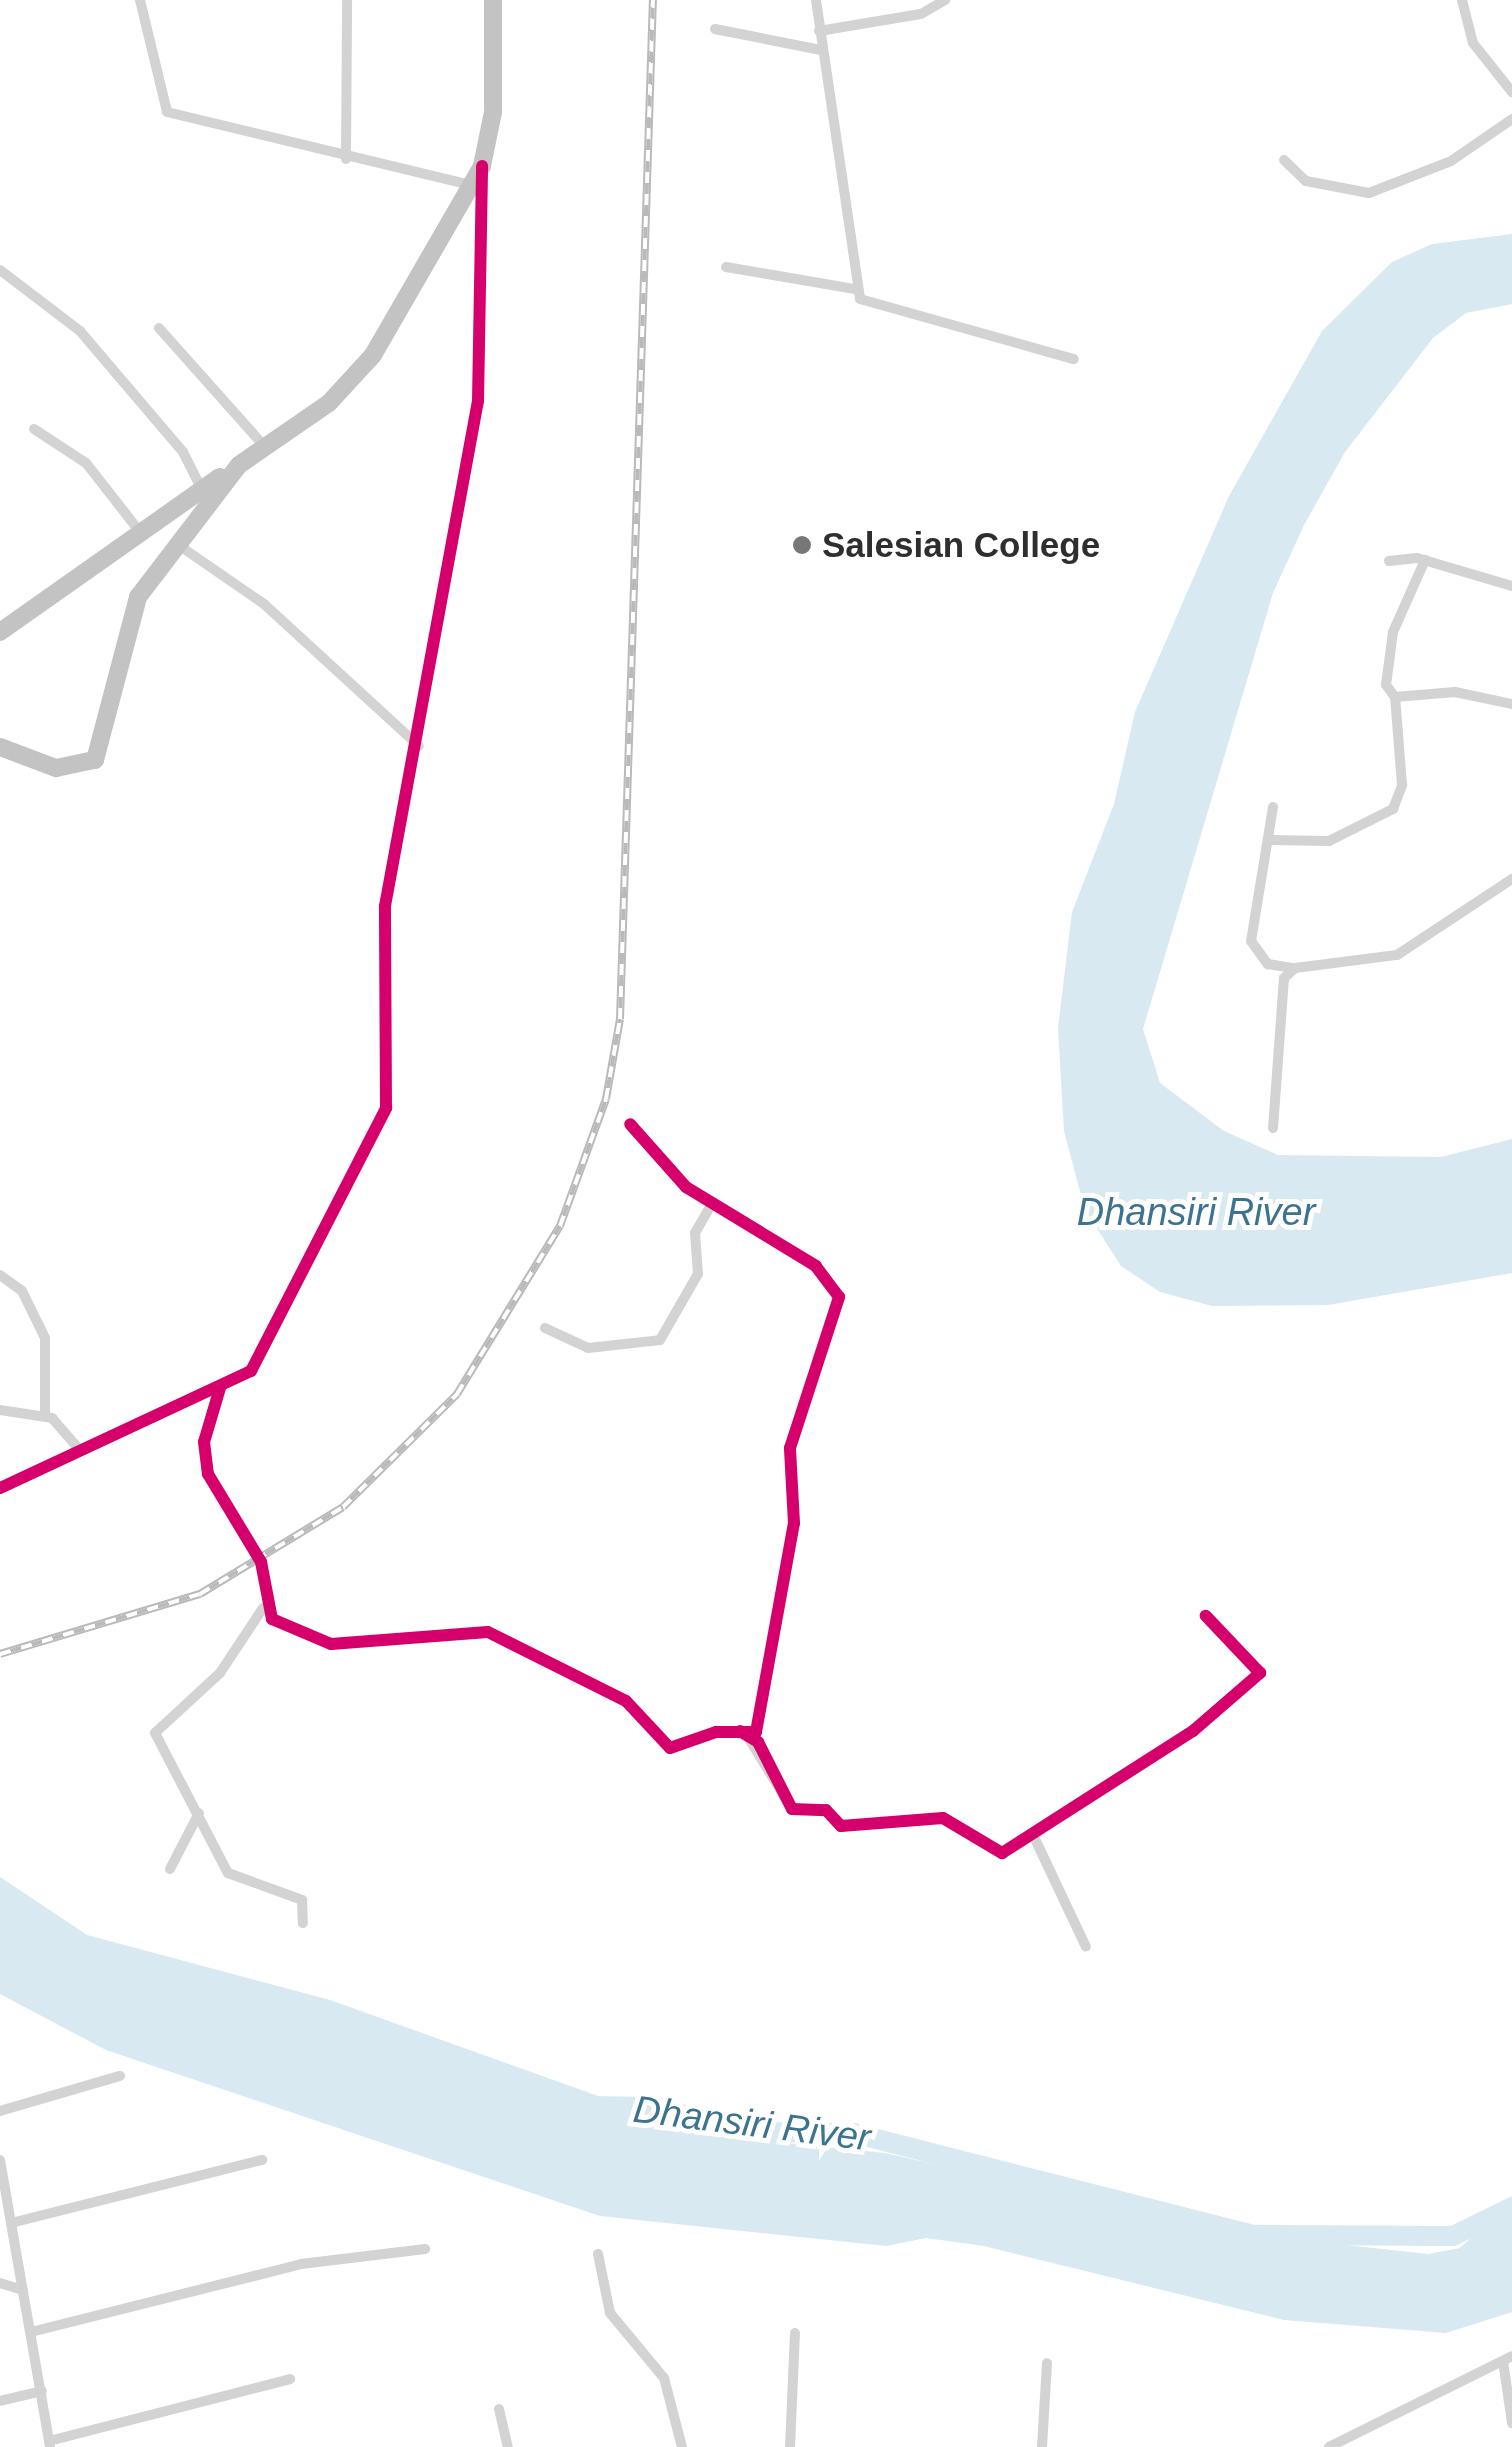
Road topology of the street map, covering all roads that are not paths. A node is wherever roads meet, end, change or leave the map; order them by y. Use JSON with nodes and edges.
{"nodes":[{"id":1,"x":140,"y":0,"type":"edge"},
{"id":2,"x":347,"y":0,"type":"edge"},
{"id":3,"x":493,"y":0,"type":"edge"},
{"id":4,"x":816,"y":0,"type":"edge"},
{"id":5,"x":945,"y":0,"type":"edge"},
{"id":6,"x":1462,"y":0,"type":"edge"},
{"id":7,"x":715,"y":28,"type":"dead end"},
{"id":8,"x":819,"y":30,"type":"junction"},
{"id":9,"x":821,"y":50,"type":"junction"},
{"id":10,"x":1512,"y":92,"type":"edge"},
{"id":11,"x":1512,"y":119,"type":"edge"},
{"id":12,"x":346,"y":159,"type":"junction"},
{"id":13,"x":1284,"y":160,"type":"dead end"},
{"id":14,"x":482,"y":166,"type":"junction"},
{"id":15,"x":472,"y":184,"type":"junction"},
{"id":16,"x":726,"y":267,"type":"dead end"},
{"id":17,"x":0,"y":270,"type":"edge"},
{"id":18,"x":855,"y":289,"type":"junction"},
{"id":19,"x":159,"y":328,"type":"dead end"},
{"id":20,"x":1074,"y":359,"type":"dead end"},
{"id":21,"x":34,"y":429,"type":"dead end"},
{"id":22,"x":265,"y":447,"type":"junction"},
{"id":23,"x":240,"y":466,"type":"junction"},
{"id":24,"x":201,"y":488,"type":"junction"},
{"id":25,"x":137,"y":528,"type":"junction"},
{"id":26,"x":177,"y":544,"type":"junction"},
{"id":27,"x":1425,"y":560,"type":"junction"},
{"id":28,"x":1390,"y":561,"type":"dead end"},
{"id":29,"x":1512,"y":586,"type":"edge"},
{"id":30,"x":0,"y":632,"type":"edge"},
{"id":31,"x":1395,"y":697,"type":"junction"},
{"id":32,"x":1512,"y":704,"type":"edge"},
{"id":33,"x":419,"y":746,"type":"junction"},
{"id":34,"x":0,"y":747,"type":"edge"},
{"id":35,"x":1274,"y":807,"type":"dead end"},
{"id":36,"x":1270,"y":840,"type":"junction"},
{"id":37,"x":1512,"y":879,"type":"edge"},
{"id":38,"x":1295,"y":968,"type":"junction"},
{"id":39,"x":630,"y":1124,"type":"dead end"},
{"id":40,"x":1273,"y":1128,"type":"dead end"},
{"id":41,"x":712,"y":1204,"type":"junction"},
{"id":42,"x":0,"y":1276,"type":"edge"},
{"id":43,"x":545,"y":1328,"type":"dead end"},
{"id":44,"x":220,"y":1388,"type":"junction"},
{"id":45,"x":0,"y":1410,"type":"edge"},
{"id":46,"x":45,"y":1416,"type":"junction"},
{"id":47,"x":78,"y":1448,"type":"junction"},
{"id":48,"x":0,"y":1488,"type":"edge"},
{"id":49,"x":263,"y":1608,"type":"junction"},
{"id":50,"x":1206,"y":1616,"type":"dead end"},
{"id":51,"x":740,"y":1731,"type":"junction"},
{"id":52,"x":199,"y":1813,"type":"junction"},
{"id":53,"x":1034,"y":1839,"type":"junction"},
{"id":54,"x":170,"y":1869,"type":"dead end"},
{"id":55,"x":303,"y":1923,"type":"dead end"},
{"id":56,"x":1086,"y":1946,"type":"dead end"},
{"id":57,"x":120,"y":2076,"type":"dead end"},
{"id":58,"x":0,"y":2111,"type":"edge"},
{"id":59,"x":0,"y":2160,"type":"edge"},
{"id":60,"x":262,"y":2160,"type":"dead end"},
{"id":61,"x":12,"y":2223,"type":"junction"},
{"id":62,"x":425,"y":2249,"type":"dead end"},
{"id":63,"x":598,"y":2254,"type":"dead end"},
{"id":64,"x":0,"y":2283,"type":"edge"},
{"id":65,"x":22,"y":2290,"type":"junction"},
{"id":66,"x":31,"y":2332,"type":"junction"},
{"id":67,"x":795,"y":2333,"type":"dead end"},
{"id":68,"x":1507,"y":2359,"type":"edge"},
{"id":69,"x":1047,"y":2363,"type":"dead end"},
{"id":70,"x":290,"y":2378,"type":"dead end"},
{"id":71,"x":42,"y":2390,"type":"junction"},
{"id":72,"x":0,"y":2401,"type":"edge"},
{"id":73,"x":500,"y":2409,"type":"dead end"},
{"id":74,"x":1512,"y":2423,"type":"edge"},
{"id":75,"x":50,"y":2444,"type":"edge"},
{"id":76,"x":508,"y":2447,"type":"edge"},
{"id":77,"x":682,"y":2447,"type":"edge"},
{"id":78,"x":790,"y":2447,"type":"edge"},
{"id":79,"x":1042,"y":2447,"type":"edge"},
{"id":80,"x":1329,"y":2447,"type":"edge"}],
"edges":[{"from":1,"to":12,"type":"street"},
{"from":2,"to":12,"type":"street"},
{"from":3,"to":14,"type":"highway"},
{"from":4,"to":8,"type":"street"},
{"from":5,"to":8,"type":"street"},
{"from":6,"to":10,"type":"street"},
{"from":7,"to":9,"type":"street"},
{"from":8,"to":9,"type":"street"},
{"from":9,"to":18,"type":"street"},
{"from":11,"to":13,"type":"street"},
{"from":12,"to":15,"type":"street"},
{"from":14,"to":15,"type":"highway"},
{"from":14,"to":33,"type":"street"},
{"from":15,"to":22,"type":"highway"},
{"from":16,"to":18,"type":"street"},
{"from":17,"to":24,"type":"street"},
{"from":18,"to":20,"type":"street"},
{"from":19,"to":22,"type":"street"},
{"from":21,"to":25,"type":"street"},
{"from":22,"to":23,"type":"highway"},
{"from":23,"to":24,"type":"highway"},
{"from":23,"to":26,"type":"highway"},
{"from":24,"to":25,"type":"highway"},
{"from":25,"to":30,"type":"highway"},
{"from":26,"to":33,"type":"street"},
{"from":26,"to":34,"type":"highway"},
{"from":27,"to":28,"type":"street"},
{"from":27,"to":29,"type":"street"},
{"from":27,"to":31,"type":"street"},
{"from":31,"to":32,"type":"street"},
{"from":31,"to":36,"type":"street"},
{"from":33,"to":44,"type":"street"},
{"from":35,"to":36,"type":"street"},
{"from":36,"to":38,"type":"street"},
{"from":37,"to":38,"type":"street"},
{"from":38,"to":40,"type":"street"},
{"from":39,"to":41,"type":"street"},
{"from":41,"to":43,"type":"street"},
{"from":41,"to":51,"type":"street"},
{"from":42,"to":46,"type":"street"},
{"from":44,"to":47,"type":"street"},
{"from":44,"to":49,"type":"street"},
{"from":45,"to":46,"type":"street"},
{"from":46,"to":47,"type":"street"},
{"from":47,"to":48,"type":"street"},
{"from":49,"to":51,"type":"street"},
{"from":49,"to":52,"type":"street"},
{"from":50,"to":53,"type":"street"},
{"from":51,"to":53,"type":"street"},
{"from":52,"to":54,"type":"street"},
{"from":52,"to":55,"type":"street"},
{"from":53,"to":56,"type":"street"},
{"from":57,"to":58,"type":"street"},
{"from":59,"to":61,"type":"street"},
{"from":60,"to":61,"type":"street"},
{"from":61,"to":65,"type":"street"},
{"from":62,"to":66,"type":"street"},
{"from":63,"to":77,"type":"street"},
{"from":64,"to":65,"type":"street"},
{"from":65,"to":66,"type":"street"},
{"from":66,"to":71,"type":"street"},
{"from":67,"to":78,"type":"street"},
{"from":68,"to":74,"type":"street"},
{"from":68,"to":80,"type":"street"},
{"from":69,"to":79,"type":"street"},
{"from":70,"to":75,"type":"street"},
{"from":71,"to":72,"type":"street"},
{"from":71,"to":75,"type":"street"},
{"from":73,"to":76,"type":"street"}]}
